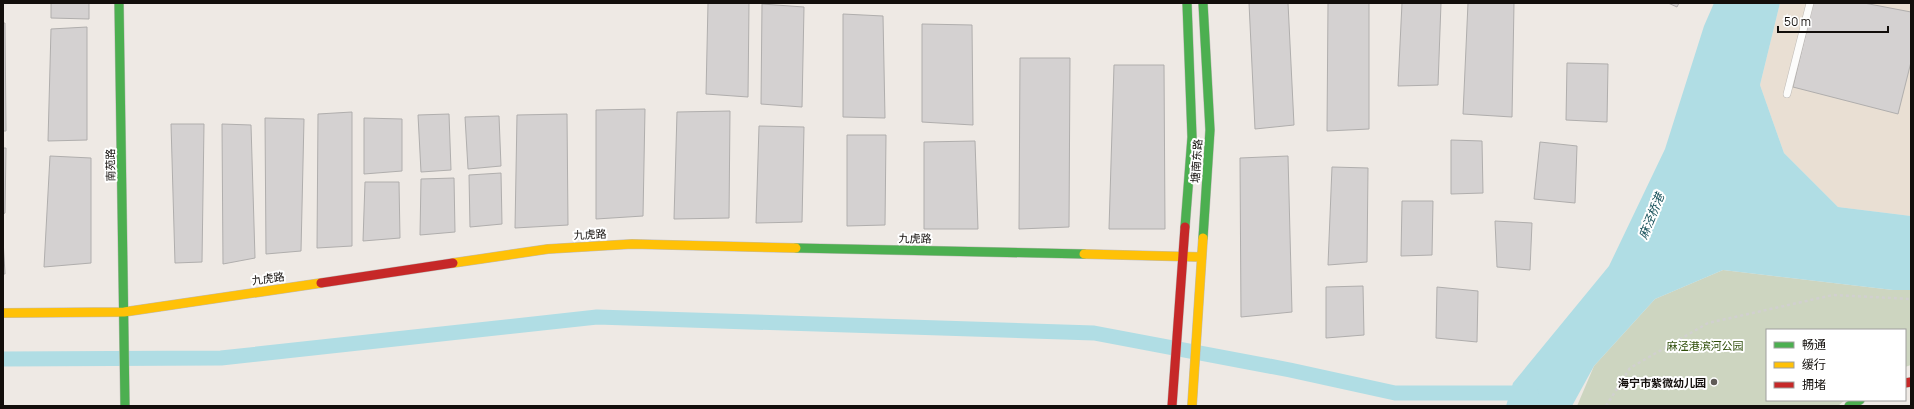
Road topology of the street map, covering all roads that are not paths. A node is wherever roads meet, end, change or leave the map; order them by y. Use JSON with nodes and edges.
{"nodes":[{"id":1,"x":119,"y":3,"type":"edge"},
{"id":2,"x":1187,"y":3,"type":"edge"},
{"id":3,"x":1203,"y":3,"type":"edge"},
{"id":4,"x":1810,"y":3,"type":"edge"},
{"id":5,"x":1787,"y":94,"type":"dead end"},
{"id":6,"x":1183,"y":257,"type":"junction"},
{"id":7,"x":1201,"y":257,"type":"junction"},
{"id":8,"x":124,"y":312,"type":"junction"},
{"id":9,"x":3,"y":313,"type":"edge"},
{"id":10,"x":1858,"y":401,"type":"edge"},
{"id":11,"x":125,"y":406,"type":"edge"},
{"id":12,"x":1172,"y":406,"type":"edge"},
{"id":13,"x":1192,"y":406,"type":"edge"},
{"id":14,"x":1849,"y":406,"type":"edge"}],
"edges":[{"from":1,"to":8,"type":"street","name":"南苑路"},
{"from":2,"to":6,"type":"street","name":"塘南东路"},
{"from":3,"to":7,"type":"street","name":"塘南东路"},
{"from":4,"to":5,"type":"lane"},
{"from":6,"to":7,"type":"street","name":"九虎路"},
{"from":6,"to":8,"type":"street","name":"九虎路"},
{"from":6,"to":12,"type":"street","name":"塘南东路"},
{"from":7,"to":13,"type":"street","name":"塘南东路"},
{"from":8,"to":9,"type":"street","name":"九虎路"},
{"from":8,"to":11,"type":"street","name":"南苑路"},
{"from":10,"to":14,"type":"street"}]}
